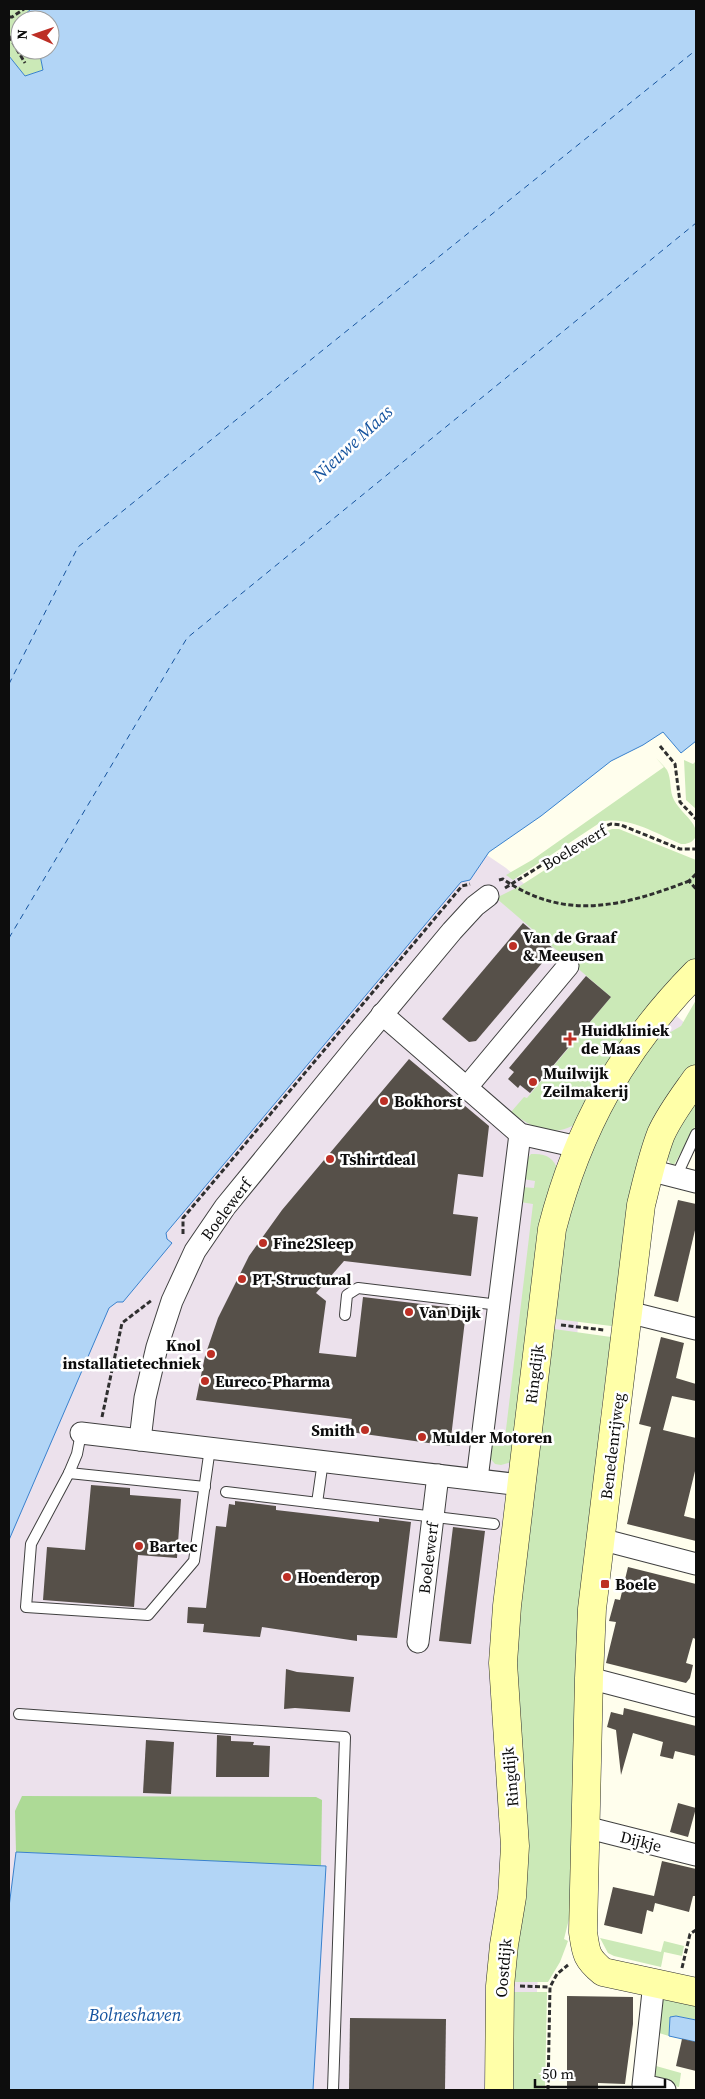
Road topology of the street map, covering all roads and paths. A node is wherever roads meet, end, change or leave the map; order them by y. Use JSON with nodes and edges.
{"nodes":[{"id":1,"x":24,"y":9,"type":"edge"},
{"id":2,"x":9,"y":17,"type":"edge"},
{"id":3,"x":9,"y":36,"type":"edge"},
{"id":4,"x":26,"y":63,"type":"dead end"},
{"id":5,"x":660,"y":746,"type":"dead end"},
{"id":6,"x":696,"y":819,"type":"edge"},
{"id":7,"x":696,"y":848,"type":"edge"},
{"id":8,"x":696,"y":874,"type":"edge"},
{"id":9,"x":689,"y":881,"type":"junction"},
{"id":10,"x":512,"y":885,"type":"junction"},
{"id":11,"x":696,"y":889,"type":"edge"},
{"id":12,"x":488,"y":896,"type":"joint"},
{"id":13,"x":568,"y":966,"type":"dead end"},
{"id":14,"x":696,"y":973,"type":"edge"},
{"id":15,"x":382,"y":1014,"type":"junction"},
{"id":16,"x":696,"y":1079,"type":"edge"},
{"id":17,"x":467,"y":1087,"type":"junction"},
{"id":18,"x":520,"y":1134,"type":"junction"},
{"id":19,"x":696,"y":1134,"type":"edge"},
{"id":20,"x":578,"y":1147,"type":"junction"},
{"id":21,"x":649,"y":1170,"type":"junction"},
{"id":22,"x":686,"y":1180,"type":"edge"},
{"id":23,"x":499,"y":1305,"type":"junction"},
{"id":24,"x":628,"y":1312,"type":"junction"},
{"id":25,"x":345,"y":1315,"type":"dead end"},
{"id":26,"x":560,"y":1325,"type":"dead end"},
{"id":27,"x":696,"y":1329,"type":"edge"},
{"id":28,"x":606,"y":1330,"type":"dead end"},
{"id":29,"x":81,"y":1433,"type":"joint"},
{"id":30,"x":140,"y":1440,"type":"junction"},
{"id":31,"x":210,"y":1448,"type":"junction"},
{"id":32,"x":323,"y":1461,"type":"junction"},
{"id":33,"x":69,"y":1473,"type":"junction"},
{"id":34,"x":438,"y":1475,"type":"junction"},
{"id":35,"x":477,"y":1480,"type":"junction"},
{"id":36,"x":521,"y":1485,"type":"junction"},
{"id":37,"x":205,"y":1487,"type":"junction"},
{"id":38,"x":226,"y":1492,"type":"dead end"},
{"id":39,"x":317,"y":1503,"type":"junction"},
{"id":40,"x":432,"y":1517,"type":"junction"},
{"id":41,"x":494,"y":1524,"type":"dead end"},
{"id":42,"x":600,"y":1539,"type":"junction"},
{"id":43,"x":696,"y":1564,"type":"edge"},
{"id":44,"x":418,"y":1642,"type":"dead end"},
{"id":45,"x":589,"y":1678,"type":"junction"},
{"id":46,"x":696,"y":1706,"type":"edge"},
{"id":47,"x":19,"y":1714,"type":"dead end"},
{"id":48,"x":585,"y":1827,"type":"junction"},
{"id":49,"x":515,"y":1846,"type":"joint"},
{"id":50,"x":696,"y":1855,"type":"edge"},
{"id":51,"x":696,"y":1930,"type":"edge"},
{"id":52,"x":586,"y":1954,"type":"junction"},
{"id":53,"x":517,"y":1986,"type":"dead end"},
{"id":54,"x":550,"y":1987,"type":"junction"},
{"id":55,"x":676,"y":1988,"type":"edge"},
{"id":56,"x":333,"y":2090,"type":"edge"},
{"id":57,"x":499,"y":2090,"type":"edge"},
{"id":58,"x":548,"y":2090,"type":"edge"},
{"id":59,"x":665,"y":2090,"type":"edge"}],
"edges":[{"from":1,"to":2,"type":"path"},
{"from":3,"to":4,"type":"path"},
{"from":5,"to":6,"type":"path"},
{"from":7,"to":10,"type":"path","name":"Boelewerf"},
{"from":8,"to":9,"type":"path"},
{"from":9,"to":10,"type":"path","name":"Boelewerf"},
{"from":9,"to":11,"type":"path"},
{"from":10,"to":12,"type":"path","name":"Boelewerf"},
{"from":12,"to":15,"type":"street","name":"Boelewerf"},
{"from":13,"to":17,"type":"street"},
{"from":14,"to":20,"type":"street","name":"Ringdijk"},
{"from":15,"to":17,"type":"street"},
{"from":15,"to":30,"type":"street","name":"Boelewerf"},
{"from":16,"to":21,"type":"street","name":"Benedenrijweg"},
{"from":17,"to":18,"type":"street"},
{"from":18,"to":20,"type":"street"},
{"from":18,"to":23,"type":"street"},
{"from":19,"to":22,"type":"lane"},
{"from":20,"to":36,"type":"street","name":"Ringdijk"},
{"from":21,"to":22,"type":"street"},
{"from":21,"to":24,"type":"street","name":"Benedenrijweg"},
{"from":23,"to":25,"type":"lane"},
{"from":23,"to":35,"type":"street"},
{"from":24,"to":27,"type":"street"},
{"from":24,"to":42,"type":"street","name":"Benedenrijweg"},
{"from":26,"to":28,"type":"path"},
{"from":29,"to":30,"type":"street"},
{"from":29,"to":33,"type":"lane"},
{"from":30,"to":31,"type":"street"},
{"from":31,"to":32,"type":"street"},
{"from":31,"to":37,"type":"lane"},
{"from":32,"to":34,"type":"street"},
{"from":32,"to":39,"type":"lane"},
{"from":33,"to":37,"type":"lane"},
{"from":33,"to":37,"type":"lane"},
{"from":34,"to":35,"type":"street"},
{"from":34,"to":40,"type":"street","name":"Boelewerf"},
{"from":35,"to":36,"type":"street"},
{"from":36,"to":49,"type":"street","name":"Ringdijk"},
{"from":38,"to":39,"type":"lane"},
{"from":39,"to":40,"type":"lane"},
{"from":40,"to":41,"type":"lane"},
{"from":40,"to":44,"type":"street","name":"Boelewerf"},
{"from":42,"to":43,"type":"street"},
{"from":42,"to":45,"type":"street","name":"Benedenrijweg"},
{"from":45,"to":46,"type":"street"},
{"from":45,"to":48,"type":"street","name":"Benedenrijweg"},
{"from":47,"to":56,"type":"lane"},
{"from":48,"to":50,"type":"street","name":"Dijkje"},
{"from":48,"to":52,"type":"street","name":"Benedenrijweg"},
{"from":49,"to":57,"type":"street","name":"Oostdijk"},
{"from":51,"to":55,"type":"path"},
{"from":52,"to":54,"type":"path"},
{"from":52,"to":55,"type":"street"},
{"from":53,"to":54,"type":"path"},
{"from":54,"to":58,"type":"path"},
{"from":55,"to":59,"type":"street"}]}
